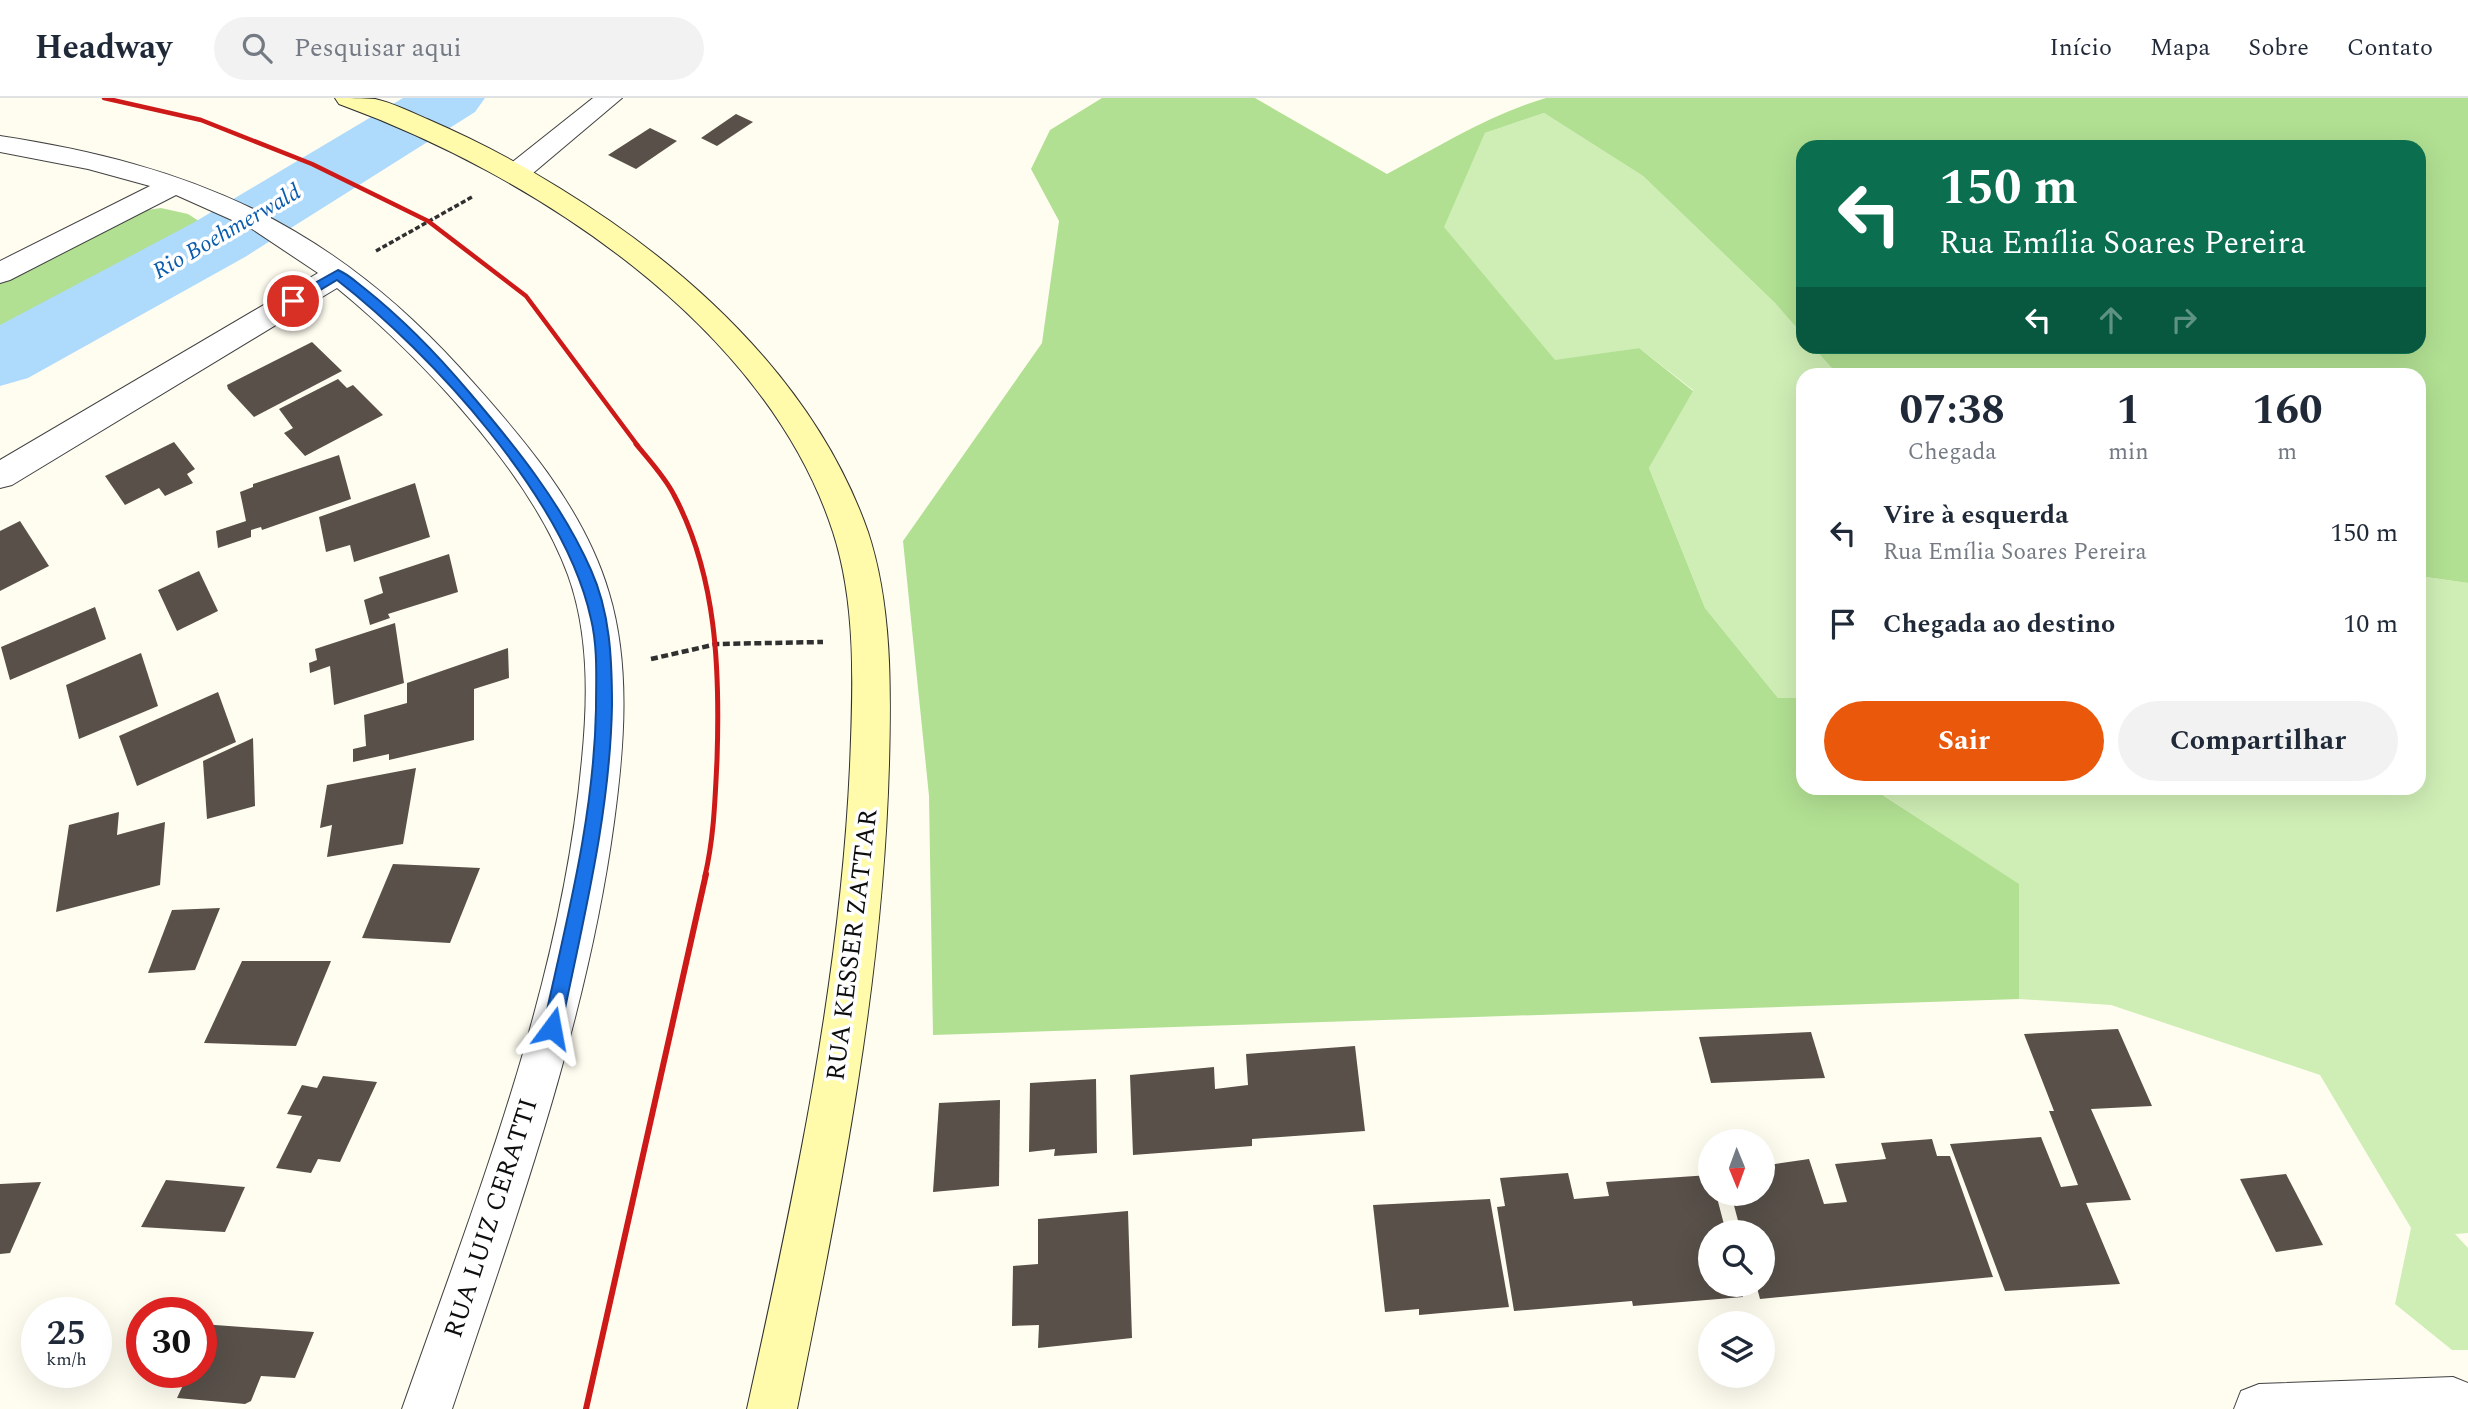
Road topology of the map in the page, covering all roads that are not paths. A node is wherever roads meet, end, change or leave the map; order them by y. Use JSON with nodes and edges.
{"nodes":[{"id":1,"x":348,"y":98,"type":"edge"},
{"id":2,"x":609,"y":98,"type":"edge"},
{"id":3,"x":0,"y":144,"type":"edge"},
{"id":4,"x":516,"y":173,"type":"junction"},
{"id":5,"x":173,"y":186,"type":"junction"},
{"id":6,"x":0,"y":273,"type":"edge"},
{"id":7,"x":338,"y":274,"type":"junction"},
{"id":8,"x":0,"y":476,"type":"edge"},
{"id":9,"x":2455,"y":1405,"type":"edge"},
{"id":10,"x":428,"y":1409,"type":"edge"},
{"id":11,"x":772,"y":1409,"type":"edge"},
{"id":12,"x":2259,"y":1409,"type":"edge"}],
"edges":[{"from":1,"to":4,"type":"street","name":"RUA KESSER ZATTAR"},
{"from":2,"to":4,"type":"street"},
{"from":3,"to":5,"type":"street","name":"RUA LUIZ CERATTI"},
{"from":4,"to":11,"type":"street","name":"RUA KESSER ZATTAR"},
{"from":5,"to":6,"type":"street"},
{"from":5,"to":7,"type":"street","name":"RUA LUIZ CERATTI"},
{"from":7,"to":8,"type":"street"},
{"from":7,"to":10,"type":"street","name":"RUA LUIZ CERATTI"},
{"from":9,"to":12,"type":"street"}]}
